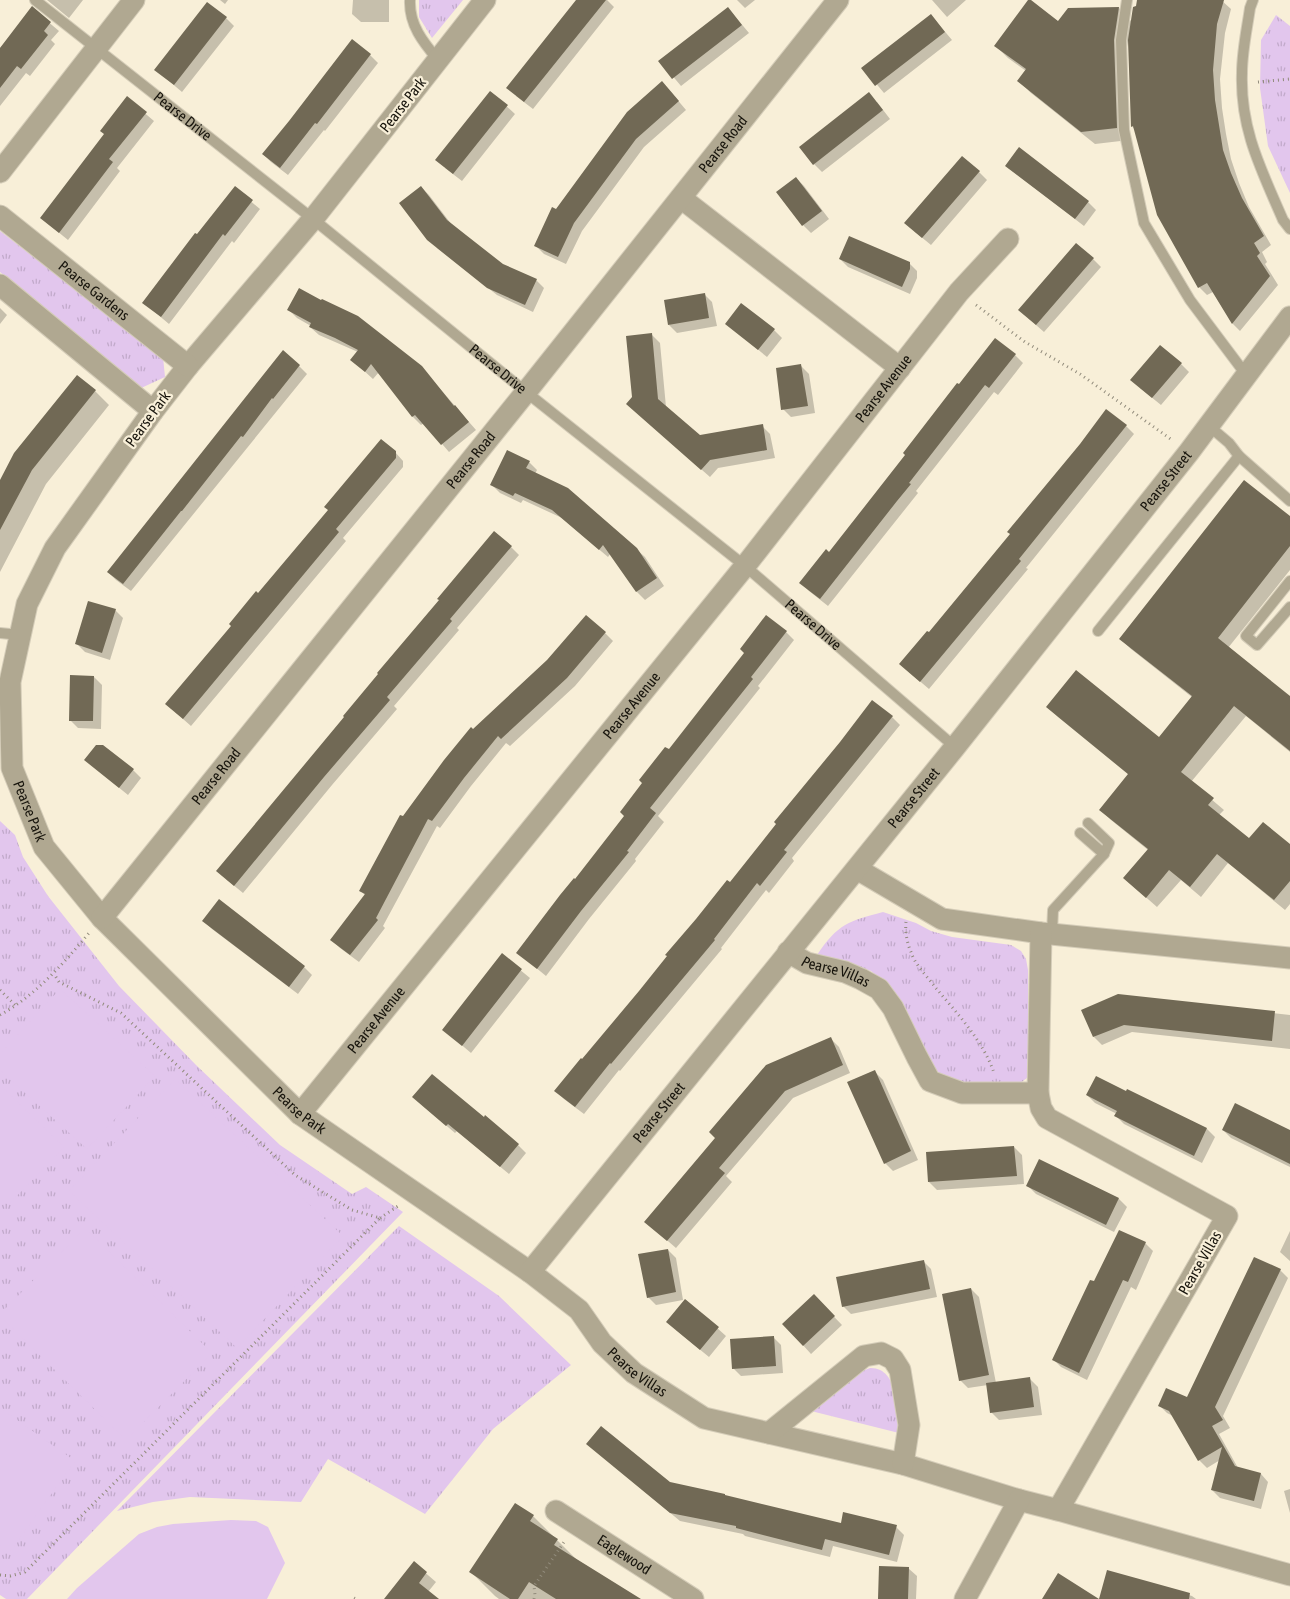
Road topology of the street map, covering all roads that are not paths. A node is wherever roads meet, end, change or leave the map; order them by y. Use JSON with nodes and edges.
{"nodes":[{"id":1,"x":35,"y":0,"type":"edge"},
{"id":2,"x":134,"y":0,"type":"edge"},
{"id":3,"x":410,"y":0,"type":"edge"},
{"id":4,"x":485,"y":0,"type":"edge"},
{"id":5,"x":838,"y":0,"type":"edge"},
{"id":6,"x":1127,"y":0,"type":"edge"},
{"id":7,"x":1253,"y":0,"type":"edge"},
{"id":8,"x":96,"y":48,"type":"junction"},
{"id":9,"x":438,"y":60,"type":"junction"},
{"id":10,"x":0,"y":172,"type":"edge"},
{"id":11,"x":681,"y":198,"type":"junction"},
{"id":12,"x":0,"y":216,"type":"edge"},
{"id":13,"x":313,"y":219,"type":"junction"},
{"id":14,"x":1290,"y":228,"type":"edge"},
{"id":15,"x":1008,"y":239,"type":"dead end"},
{"id":16,"x":0,"y":285,"type":"edge"},
{"id":17,"x":1290,"y":317,"type":"edge"},
{"id":18,"x":188,"y":366,"type":"junction"},
{"id":19,"x":900,"y":368,"type":"junction"},
{"id":20,"x":1247,"y":376,"type":"junction"},
{"id":21,"x":526,"y":392,"type":"junction"},
{"id":22,"x":153,"y":411,"type":"junction"},
{"id":23,"x":1209,"y":426,"type":"junction"},
{"id":24,"x":1239,"y":456,"type":"junction"},
{"id":25,"x":1290,"y":501,"type":"edge"},
{"id":26,"x":745,"y":566,"type":"junction"},
{"id":27,"x":1290,"y":581,"type":"edge"},
{"id":28,"x":1290,"y":607,"type":"edge"},
{"id":29,"x":1098,"y":631,"type":"dead end"},
{"id":30,"x":10,"y":634,"type":"edge"},
{"id":31,"x":6,"y":744,"type":"edge"},
{"id":32,"x":955,"y":746,"type":"junction"},
{"id":33,"x":1088,"y":823,"type":"dead end"},
{"id":34,"x":1080,"y":833,"type":"dead end"},
{"id":35,"x":1104,"y":854,"type":"junction"},
{"id":36,"x":857,"y":869,"type":"junction"},
{"id":37,"x":102,"y":918,"type":"junction"},
{"id":38,"x":1046,"y":934,"type":"junction"},
{"id":39,"x":788,"y":952,"type":"junction"},
{"id":40,"x":1290,"y":958,"type":"edge"},
{"id":41,"x":1038,"y":1093,"type":"junction"},
{"id":42,"x":300,"y":1114,"type":"junction"},
{"id":43,"x":530,"y":1272,"type":"junction"},
{"id":44,"x":769,"y":1433,"type":"junction"},
{"id":45,"x":903,"y":1464,"type":"junction"},
{"id":46,"x":1019,"y":1500,"type":"junction"},
{"id":47,"x":1058,"y":1510,"type":"junction"},
{"id":48,"x":556,"y":1511,"type":"dead end"},
{"id":49,"x":1290,"y":1575,"type":"edge"},
{"id":50,"x":692,"y":1599,"type":"edge"},
{"id":51,"x":965,"y":1599,"type":"edge"}],
"edges":[{"from":1,"to":8,"type":"lane","name":"Pearse Drive"},
{"from":2,"to":8,"type":"street"},
{"from":3,"to":9,"type":"lane"},
{"from":4,"to":9,"type":"street","name":"Pearse Park"},
{"from":5,"to":11,"type":"street","name":"Pearse Road"},
{"from":6,"to":20,"type":"lane"},
{"from":7,"to":14,"type":"lane"},
{"from":8,"to":10,"type":"street"},
{"from":8,"to":13,"type":"lane","name":"Pearse Drive"},
{"from":9,"to":13,"type":"street","name":"Pearse Park"},
{"from":11,"to":19,"type":"street"},
{"from":11,"to":21,"type":"street","name":"Pearse Road"},
{"from":12,"to":18,"type":"street","name":"Pearse Gardens"},
{"from":13,"to":18,"type":"street","name":"Pearse Park"},
{"from":13,"to":21,"type":"lane","name":"Pearse Drive"},
{"from":15,"to":19,"type":"street","name":"Pearse Avenue"},
{"from":16,"to":22,"type":"street"},
{"from":17,"to":20,"type":"street","name":"Pearse Street"},
{"from":18,"to":22,"type":"street","name":"Pearse Park"},
{"from":19,"to":26,"type":"street","name":"Pearse Avenue"},
{"from":20,"to":23,"type":"street","name":"Pearse Street"},
{"from":21,"to":26,"type":"lane","name":"Pearse Drive"},
{"from":21,"to":37,"type":"street","name":"Pearse Road"},
{"from":22,"to":30,"type":"street","name":"Pearse Park"},
{"from":23,"to":24,"type":"lane"},
{"from":23,"to":32,"type":"street","name":"Pearse Street"},
{"from":24,"to":25,"type":"lane"},
{"from":24,"to":29,"type":"lane"},
{"from":26,"to":32,"type":"lane","name":"Pearse Drive"},
{"from":26,"to":42,"type":"street","name":"Pearse Avenue"},
{"from":27,"to":28,"type":"lane"},
{"from":30,"to":31,"type":"street","name":"Pearse Park"},
{"from":31,"to":37,"type":"street","name":"Pearse Park"},
{"from":32,"to":36,"type":"street","name":"Pearse Street"},
{"from":33,"to":35,"type":"lane"},
{"from":34,"to":35,"type":"lane"},
{"from":35,"to":38,"type":"lane"},
{"from":36,"to":38,"type":"street"},
{"from":36,"to":39,"type":"street","name":"Pearse Street"},
{"from":37,"to":42,"type":"street","name":"Pearse Park"},
{"from":38,"to":40,"type":"street"},
{"from":38,"to":41,"type":"street","name":"Pearse Villas"},
{"from":39,"to":41,"type":"street","name":"Pearse Villas"},
{"from":39,"to":43,"type":"street","name":"Pearse Street"},
{"from":41,"to":47,"type":"street","name":"Pearse Villas"},
{"from":42,"to":43,"type":"street","name":"Pearse Park"},
{"from":43,"to":44,"type":"street","name":"Pearse Villas"},
{"from":44,"to":45,"type":"street","name":"Pearse Villas"},
{"from":44,"to":45,"type":"street"},
{"from":45,"to":46,"type":"street","name":"Pearse Villas"},
{"from":46,"to":47,"type":"street","name":"Pearse Villas"},
{"from":46,"to":51,"type":"street"},
{"from":47,"to":49,"type":"street","name":"Pearse Villas"},
{"from":48,"to":50,"type":"street","name":"Eaglewood"}]}
